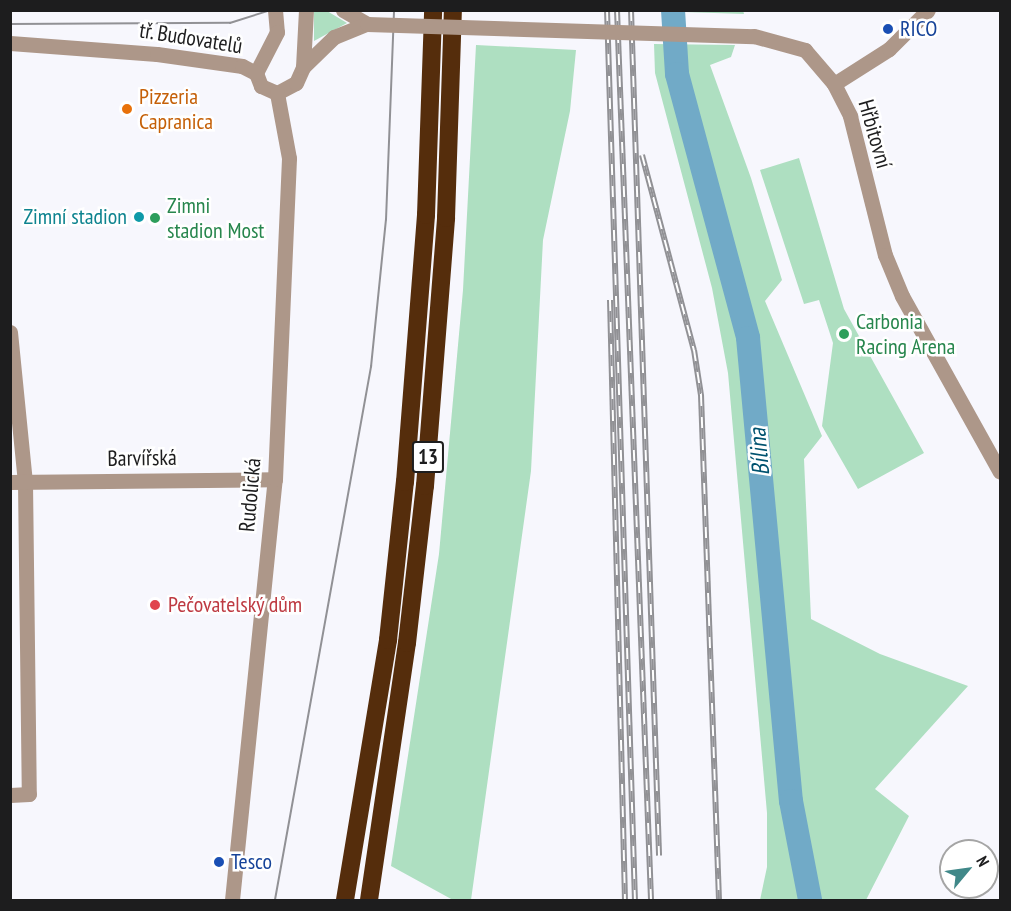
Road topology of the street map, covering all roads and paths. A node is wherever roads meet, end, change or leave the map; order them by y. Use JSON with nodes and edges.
{"nodes":[{"id":1,"x":306,"y":10,"type":"edge"},
{"id":2,"x":343,"y":10,"type":"edge"},
{"id":3,"x":433,"y":10,"type":"edge"},
{"id":4,"x":453,"y":10,"type":"edge"},
{"id":5,"x":928,"y":10,"type":"edge"},
{"id":6,"x":275,"y":12,"type":"edge"},
{"id":7,"x":367,"y":24,"type":"junction"},
{"id":8,"x":10,"y":43,"type":"edge"},
{"id":9,"x":303,"y":67,"type":"junction"},
{"id":10,"x":256,"y":73,"type":"junction"},
{"id":11,"x":834,"y":84,"type":"junction"},
{"id":12,"x":278,"y":93,"type":"junction"},
{"id":13,"x":10,"y":332,"type":"edge"},
{"id":14,"x":1000,"y":472,"type":"edge"},
{"id":15,"x":275,"y":479,"type":"junction"},
{"id":16,"x":18,"y":482,"type":"edge"},
{"id":17,"x":10,"y":795,"type":"edge"},
{"id":18,"x":232,"y":900,"type":"edge"},
{"id":19,"x":345,"y":900,"type":"edge"},
{"id":20,"x":369,"y":900,"type":"edge"}],
"edges":[{"from":1,"to":9,"type":"street"},
{"from":2,"to":7,"type":"street"},
{"from":3,"to":19,"type":"highway","number":"13"},
{"from":4,"to":20,"type":"highway","number":"13"},
{"from":5,"to":11,"type":"street"},
{"from":6,"to":10,"type":"street"},
{"from":7,"to":9,"type":"street"},
{"from":7,"to":11,"type":"street","name":"Hřbitovní","bridge":true},
{"from":8,"to":10,"type":"street","name":"tř. Budovatelů"},
{"from":9,"to":12,"type":"street"},
{"from":10,"to":12,"type":"street"},
{"from":11,"to":14,"type":"street","name":"Hřbitovní"},
{"from":12,"to":15,"type":"street","name":"Rudolická"},
{"from":13,"to":16,"type":"street"},
{"from":15,"to":16,"type":"street","name":"Barvířská"},
{"from":15,"to":18,"type":"street","name":"Rudolická"},
{"from":16,"to":17,"type":"street"}]}
